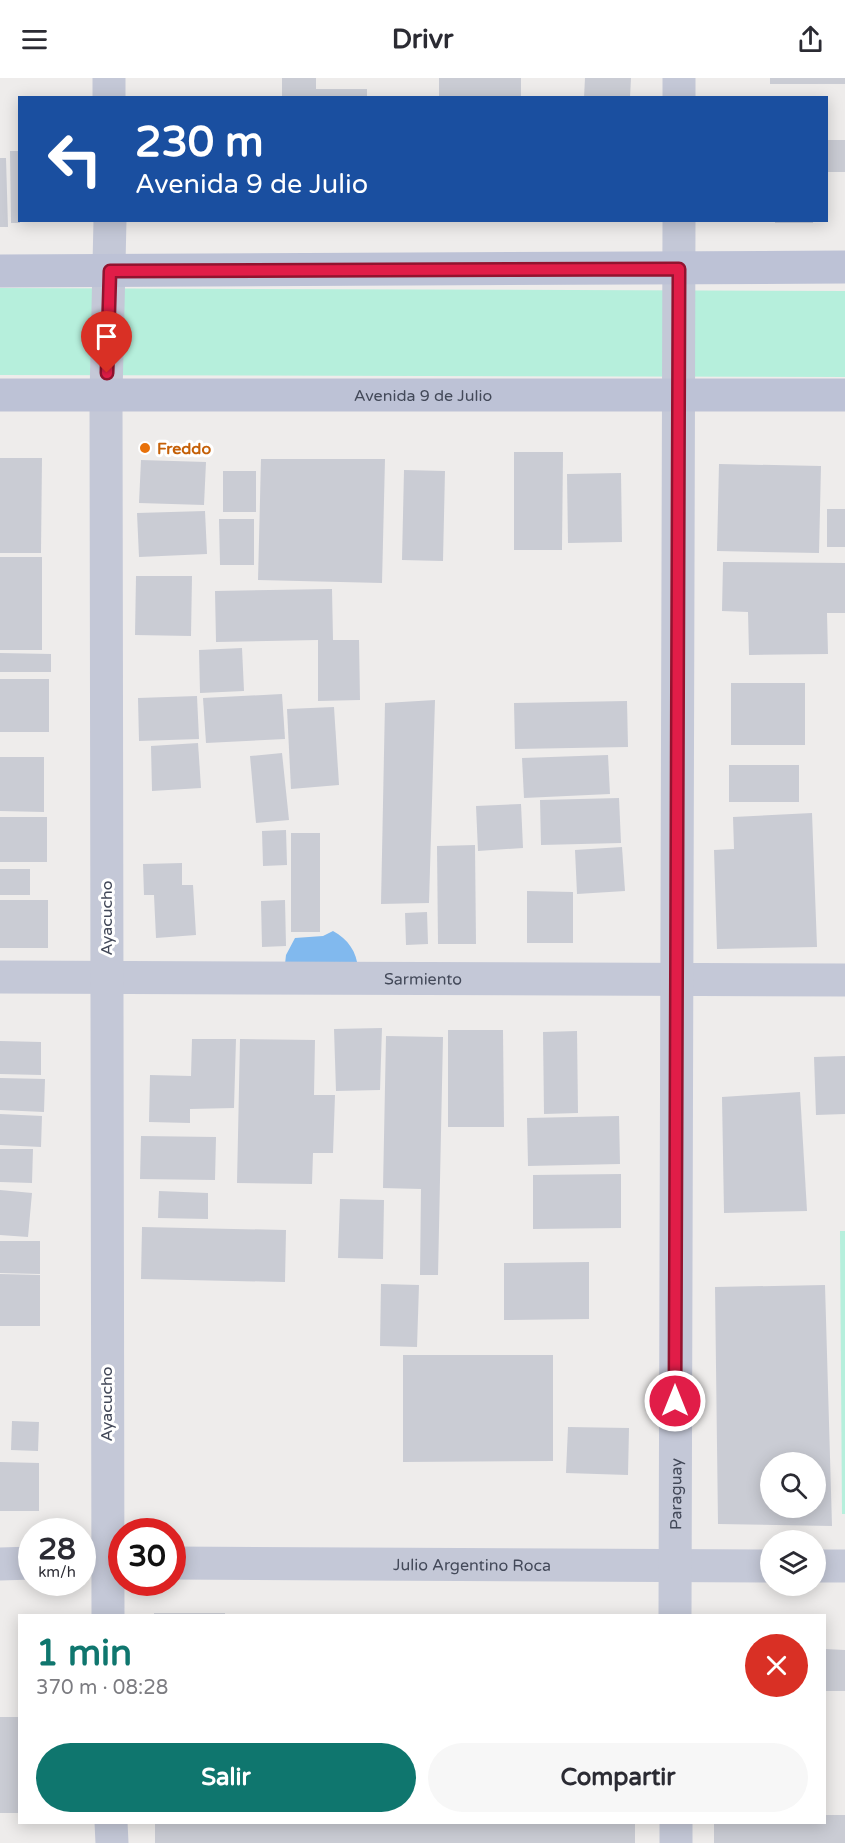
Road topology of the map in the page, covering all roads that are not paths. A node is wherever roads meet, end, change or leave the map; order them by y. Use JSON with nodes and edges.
{"nodes":[{"id":1,"x":109,"y":78,"type":"edge"},
{"id":2,"x":679,"y":78,"type":"edge"},
{"id":3,"x":109,"y":96,"type":"edge"},
{"id":4,"x":679,"y":96,"type":"edge"},
{"id":5,"x":110,"y":222,"type":"edge"},
{"id":6,"x":679,"y":222,"type":"edge"},
{"id":7,"x":845,"y":267,"type":"edge"},
{"id":8,"x":679,"y":269,"type":"junction"},
{"id":9,"x":0,"y":271,"type":"edge"},
{"id":10,"x":110,"y":271,"type":"junction"},
{"id":11,"x":0,"y":395,"type":"edge"},
{"id":12,"x":680,"y":395,"type":"junction"},
{"id":13,"x":845,"y":395,"type":"edge"},
{"id":14,"x":106,"y":396,"type":"junction"},
{"id":15,"x":0,"y":977,"type":"edge"},
{"id":16,"x":105,"y":978,"type":"junction"},
{"id":17,"x":676,"y":978,"type":"junction"},
{"id":18,"x":845,"y":980,"type":"edge"},
{"id":19,"x":0,"y":1563,"type":"edge"},
{"id":20,"x":18,"y":1563,"type":"edge"},
{"id":21,"x":104,"y":1563,"type":"edge"},
{"id":22,"x":186,"y":1563,"type":"edge"},
{"id":23,"x":675,"y":1565,"type":"junction"},
{"id":24,"x":760,"y":1566,"type":"edge"},
{"id":25,"x":826,"y":1566,"type":"edge"},
{"id":26,"x":845,"y":1566,"type":"edge"},
{"id":27,"x":108,"y":1614,"type":"edge"},
{"id":28,"x":675,"y":1614,"type":"edge"},
{"id":29,"x":111,"y":1824,"type":"edge"},
{"id":30,"x":676,"y":1824,"type":"edge"},
{"id":31,"x":112,"y":1843,"type":"edge"},
{"id":32,"x":676,"y":1843,"type":"edge"}],
"edges":[{"from":1,"to":3,"type":"street"},
{"from":2,"to":4,"type":"street"},
{"from":5,"to":10,"type":"street","name":"Ayacucho"},
{"from":6,"to":8,"type":"street","name":"Paraguay"},
{"from":7,"to":8,"type":"main road"},
{"from":8,"to":10,"type":"main road"},
{"from":8,"to":12,"type":"street","name":"Paraguay"},
{"from":9,"to":10,"type":"main road"},
{"from":10,"to":14,"type":"street","name":"Ayacucho"},
{"from":11,"to":14,"type":"main road","name":"Avenida 9 de Julio"},
{"from":12,"to":13,"type":"main road","name":"Avenida 9 de Julio"},
{"from":12,"to":14,"type":"main road","name":"Avenida 9 de Julio"},
{"from":12,"to":17,"type":"street","name":"Paraguay"},
{"from":14,"to":16,"type":"street","name":"Ayacucho"},
{"from":15,"to":16,"type":"street","name":"Sarmiento"},
{"from":16,"to":17,"type":"street","name":"Sarmiento"},
{"from":16,"to":21,"type":"street","name":"Ayacucho"},
{"from":17,"to":18,"type":"street","name":"Sarmiento"},
{"from":17,"to":23,"type":"street","name":"Paraguay"},
{"from":19,"to":20,"type":"street"},
{"from":21,"to":27,"type":"street","name":"Ayacucho"},
{"from":22,"to":23,"type":"street","name":"Julio Argentino Roca"},
{"from":23,"to":24,"type":"street","name":"Julio Argentino Roca"},
{"from":23,"to":28,"type":"street","name":"Paraguay"},
{"from":25,"to":26,"type":"street"},
{"from":29,"to":31,"type":"street"},
{"from":30,"to":32,"type":"street"}]}
